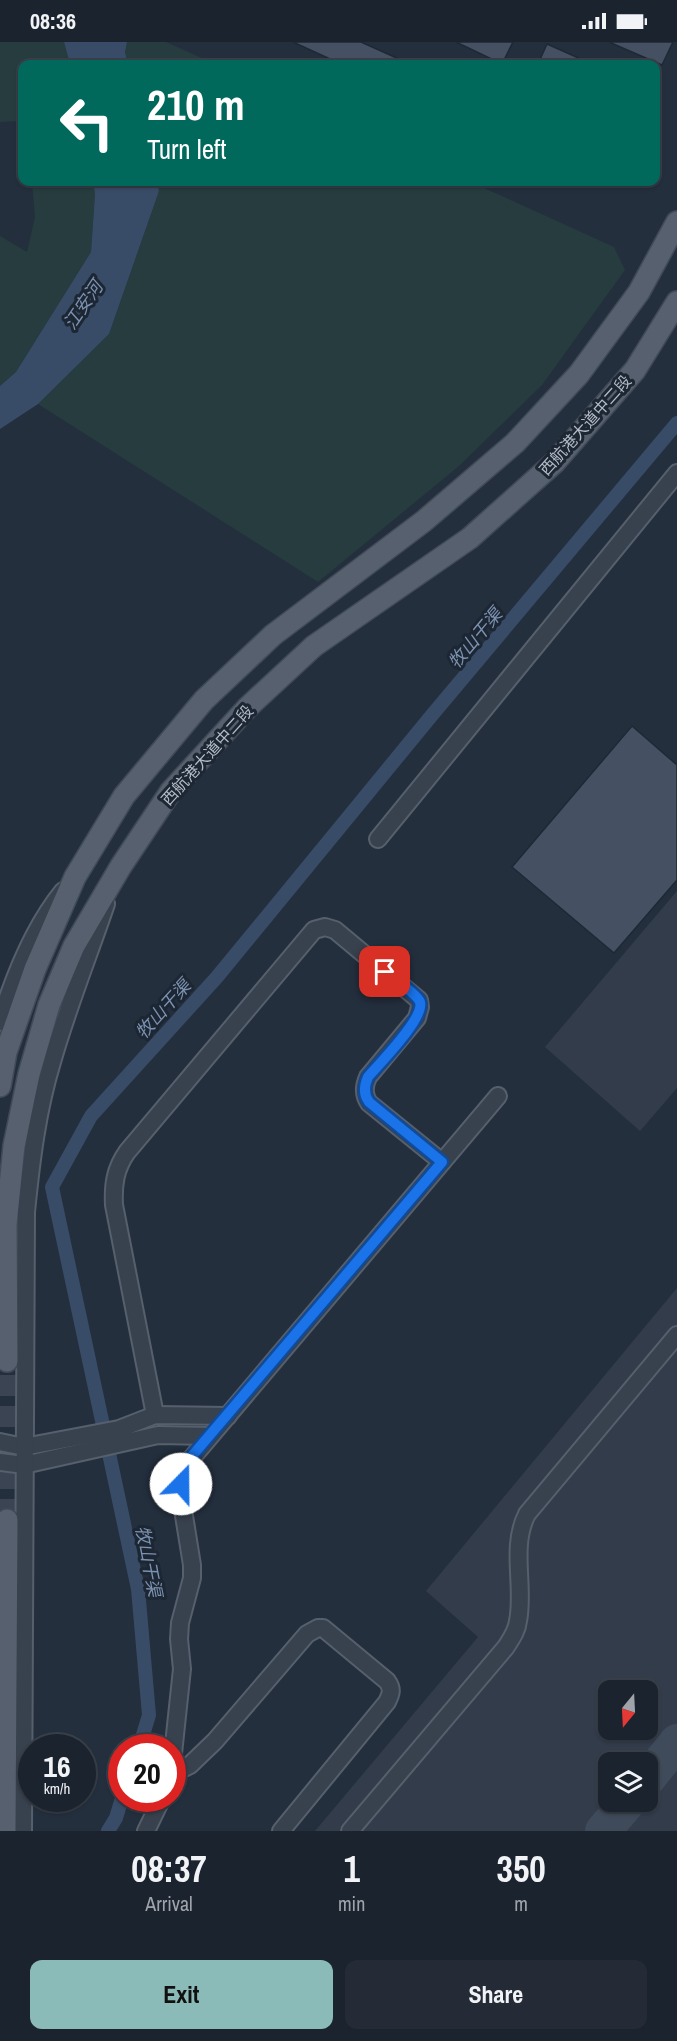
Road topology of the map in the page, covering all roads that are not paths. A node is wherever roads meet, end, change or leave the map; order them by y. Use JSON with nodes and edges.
{"nodes":[{"id":1,"x":677,"y":222,"type":"edge"},
{"id":2,"x":677,"y":302,"type":"edge"},
{"id":3,"x":677,"y":473,"type":"edge"},
{"id":4,"x":378,"y":839,"type":"dead end"},
{"id":5,"x":115,"y":876,"type":"junction"},
{"id":6,"x":75,"y":877,"type":"junction"},
{"id":7,"x":0,"y":1022,"type":"edge"},
{"id":8,"x":0,"y":1086,"type":"edge"},
{"id":9,"x":498,"y":1096,"type":"dead end"},
{"id":10,"x":442,"y":1162,"type":"junction"},
{"id":11,"x":677,"y":1335,"type":"edge"},
{"id":12,"x":7,"y":1361,"type":"tunnel mouth"},
{"id":13,"x":155,"y":1415,"type":"junction"},
{"id":14,"x":228,"y":1416,"type":"junction"},
{"id":15,"x":210,"y":1436,"type":"junction"},
{"id":16,"x":121,"y":1437,"type":"junction"},
{"id":17,"x":0,"y":1442,"type":"edge"},
{"id":18,"x":83,"y":1444,"type":"junction"},
{"id":19,"x":24,"y":1447,"type":"junction"},
{"id":20,"x":0,"y":1462,"type":"edge"},
{"id":21,"x":24,"y":1465,"type":"junction"},
{"id":22,"x":6,"y":1520,"type":"tunnel mouth"},
{"id":23,"x":175,"y":1734,"type":"edge"},
{"id":24,"x":186,"y":1767,"type":"edge"},
{"id":25,"x":155,"y":1812,"type":"edge"},
{"id":26,"x":5,"y":1831,"type":"edge"},
{"id":27,"x":23,"y":1831,"type":"edge"},
{"id":28,"x":146,"y":1831,"type":"edge"},
{"id":29,"x":281,"y":1831,"type":"edge"},
{"id":30,"x":350,"y":1831,"type":"edge"}],
"edges":[{"from":1,"to":6,"type":"main road"},
{"from":2,"to":5,"type":"main road","name":"西航港大道中二段"},
{"from":3,"to":4,"type":"street"},
{"from":5,"to":12,"type":"main road","name":"西航港大道中二段"},
{"from":5,"to":19,"type":"street"},
{"from":6,"to":7,"type":"street"},
{"from":6,"to":8,"type":"main road"},
{"from":9,"to":10,"type":"street"},
{"from":10,"to":13,"type":"street"},
{"from":10,"to":14,"type":"street"},
{"from":11,"to":30,"type":"street"},
{"from":13,"to":14,"type":"street"},
{"from":13,"to":16,"type":"street"},
{"from":14,"to":15,"type":"street"},
{"from":15,"to":16,"type":"street"},
{"from":15,"to":23,"type":"street"},
{"from":16,"to":18,"type":"street"},
{"from":17,"to":19,"type":"street"},
{"from":18,"to":19,"type":"street"},
{"from":18,"to":21,"type":"street"},
{"from":19,"to":21,"type":"street"},
{"from":20,"to":21,"type":"street"},
{"from":21,"to":27,"type":"street"},
{"from":22,"to":26,"type":"main road"},
{"from":24,"to":29,"type":"street"},
{"from":25,"to":28,"type":"street"}]}
